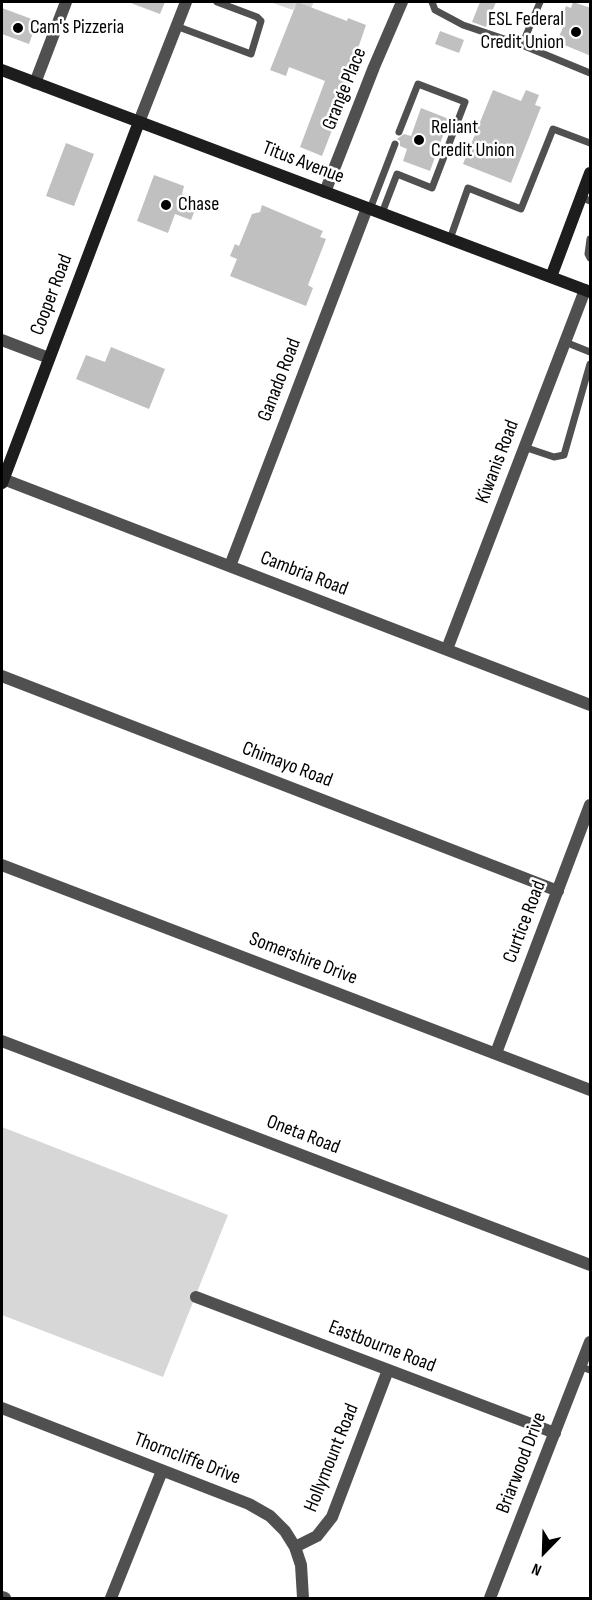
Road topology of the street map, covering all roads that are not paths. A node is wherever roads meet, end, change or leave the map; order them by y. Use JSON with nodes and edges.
{"nodes":[{"id":1,"x":66,"y":2,"type":"edge"},
{"id":2,"x":186,"y":2,"type":"edge"},
{"id":3,"x":217,"y":2,"type":"edge"},
{"id":4,"x":402,"y":2,"type":"edge"},
{"id":5,"x":432,"y":2,"type":"edge"},
{"id":6,"x":540,"y":2,"type":"edge"},
{"id":7,"x":176,"y":26,"type":"junction"},
{"id":8,"x":522,"y":45,"type":"junction"},
{"id":9,"x":2,"y":70,"type":"edge"},
{"id":10,"x":591,"y":73,"type":"edge"},
{"id":11,"x":35,"y":83,"type":"junction"},
{"id":12,"x":140,"y":122,"type":"junction"},
{"id":13,"x":399,"y":132,"type":"dead end"},
{"id":14,"x":591,"y":143,"type":"edge"},
{"id":15,"x":395,"y":144,"type":"dead end"},
{"id":16,"x":591,"y":173,"type":"edge"},
{"id":17,"x":325,"y":192,"type":"junction"},
{"id":18,"x":586,"y":199,"type":"edge"},
{"id":19,"x":373,"y":210,"type":"junction"},
{"id":20,"x":450,"y":239,"type":"junction"},
{"id":21,"x":590,"y":240,"type":"edge"},
{"id":22,"x":591,"y":258,"type":"edge"},
{"id":23,"x":551,"y":277,"type":"junction"},
{"id":24,"x":588,"y":291,"type":"edge"},
{"id":25,"x":2,"y":340,"type":"edge"},
{"id":26,"x":565,"y":342,"type":"junction"},
{"id":27,"x":591,"y":352,"type":"edge"},
{"id":28,"x":49,"y":358,"type":"junction"},
{"id":29,"x":591,"y":364,"type":"edge"},
{"id":30,"x":524,"y":447,"type":"junction"},
{"id":31,"x":2,"y":481,"type":"edge"},
{"id":32,"x":230,"y":566,"type":"junction"},
{"id":33,"x":447,"y":649,"type":"junction"},
{"id":34,"x":2,"y":676,"type":"edge"},
{"id":35,"x":591,"y":705,"type":"edge"},
{"id":36,"x":591,"y":805,"type":"edge"},
{"id":37,"x":2,"y":865,"type":"edge"},
{"id":38,"x":558,"y":891,"type":"junction"},
{"id":39,"x":2,"y":1041,"type":"edge"},
{"id":40,"x":496,"y":1053,"type":"junction"},
{"id":41,"x":591,"y":1090,"type":"edge"},
{"id":42,"x":591,"y":1266,"type":"edge"},
{"id":43,"x":196,"y":1297,"type":"dead end"},
{"id":44,"x":591,"y":1342,"type":"edge"},
{"id":45,"x":586,"y":1368,"type":"edge"},
{"id":46,"x":388,"y":1370,"type":"junction"},
{"id":47,"x":2,"y":1408,"type":"edge"},
{"id":48,"x":555,"y":1433,"type":"junction"},
{"id":49,"x":162,"y":1471,"type":"junction"},
{"id":50,"x":295,"y":1547,"type":"junction"},
{"id":51,"x":111,"y":1599,"type":"edge"},
{"id":52,"x":303,"y":1599,"type":"edge"},
{"id":53,"x":490,"y":1599,"type":"edge"}],
"edges":[{"from":1,"to":11,"type":"street"},
{"from":2,"to":7,"type":"street"},
{"from":3,"to":7,"type":"lane"},
{"from":4,"to":17,"type":"street","name":"Grange Place"},
{"from":5,"to":8,"type":"lane"},
{"from":6,"to":8,"type":"lane"},
{"from":7,"to":12,"type":"street"},
{"from":8,"to":10,"type":"lane"},
{"from":9,"to":11,"type":"main road","name":"Titus Avenue"},
{"from":11,"to":12,"type":"main road","name":"Titus Avenue"},
{"from":12,"to":17,"type":"main road","name":"Titus Avenue"},
{"from":12,"to":28,"type":"main road","name":"Cooper Road"},
{"from":13,"to":19,"type":"lane"},
{"from":14,"to":20,"type":"lane"},
{"from":15,"to":19,"type":"lane"},
{"from":16,"to":18,"type":"main road"},
{"from":17,"to":19,"type":"main road","name":"Titus Avenue"},
{"from":18,"to":23,"type":"main road"},
{"from":19,"to":20,"type":"main road","name":"Titus Avenue"},
{"from":19,"to":32,"type":"street","name":"Ganado Road"},
{"from":20,"to":23,"type":"main road","name":"Titus Avenue"},
{"from":21,"to":22,"type":"lane"},
{"from":23,"to":24,"type":"main road","name":"Titus Avenue"},
{"from":24,"to":26,"type":"street","name":"Kiwanis Road"},
{"from":25,"to":28,"type":"street"},
{"from":26,"to":27,"type":"lane"},
{"from":26,"to":30,"type":"street","name":"Kiwanis Road"},
{"from":28,"to":31,"type":"main road","name":"Cooper Road"},
{"from":29,"to":30,"type":"lane"},
{"from":30,"to":33,"type":"street","name":"Kiwanis Road"},
{"from":31,"to":32,"type":"street","name":"Cambria Road"},
{"from":32,"to":33,"type":"street","name":"Cambria Road"},
{"from":33,"to":35,"type":"street","name":"Cambria Road"},
{"from":34,"to":38,"type":"street","name":"Chimayo Road"},
{"from":36,"to":38,"type":"street","name":"Curtice Road"},
{"from":37,"to":40,"type":"street","name":"Somershire Drive"},
{"from":38,"to":40,"type":"street","name":"Curtice Road"},
{"from":39,"to":42,"type":"street","name":"Oneta Road"},
{"from":40,"to":41,"type":"street","name":"Somershire Drive"},
{"from":43,"to":46,"type":"street","name":"Eastbourne Road"},
{"from":44,"to":45,"type":"street","name":"Briarwood Drive"},
{"from":45,"to":48,"type":"street","name":"Briarwood Drive"},
{"from":46,"to":48,"type":"street","name":"Eastbourne Road"},
{"from":46,"to":50,"type":"street","name":"Hollymount Road"},
{"from":47,"to":49,"type":"street","name":"Thorncliffe Drive"},
{"from":48,"to":53,"type":"street","name":"Briarwood Drive"},
{"from":49,"to":50,"type":"street","name":"Thorncliffe Drive"},
{"from":49,"to":51,"type":"street"},
{"from":50,"to":52,"type":"street","name":"Thorncliffe Drive"}]}
